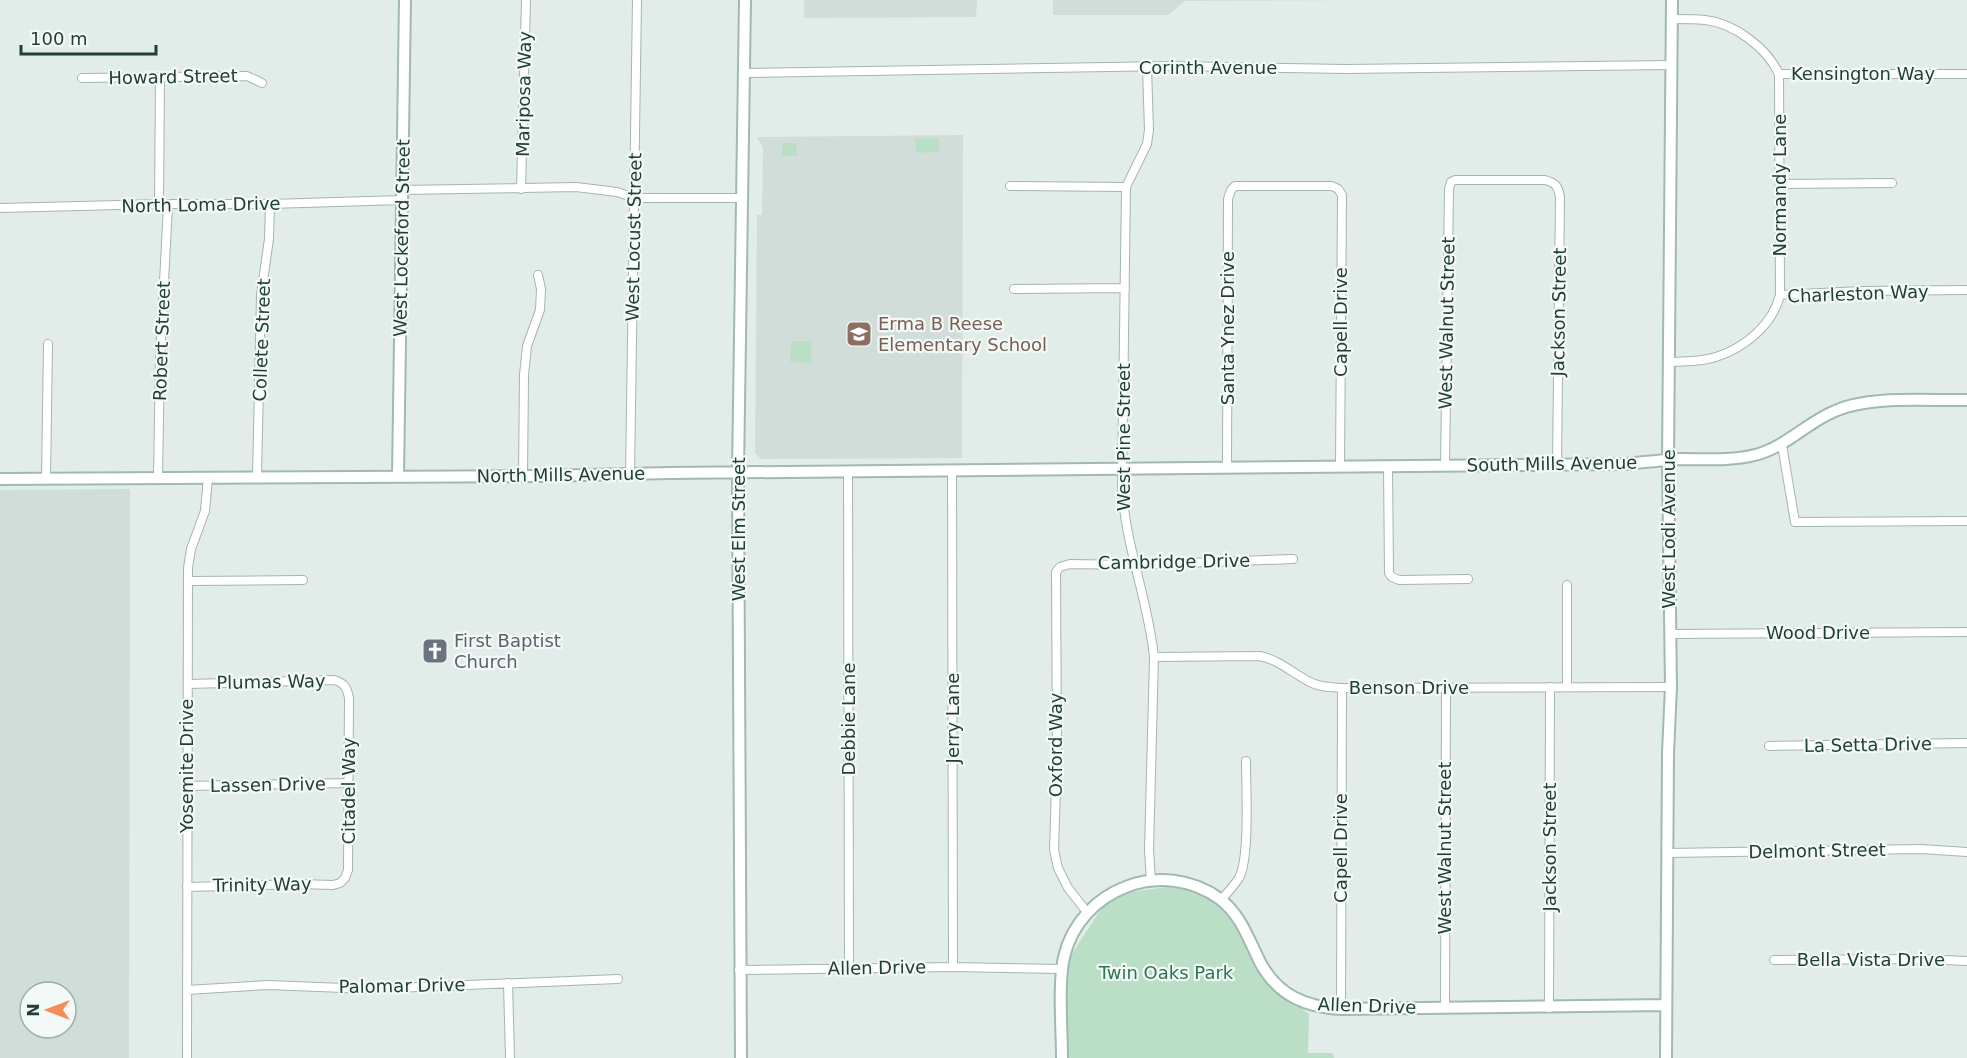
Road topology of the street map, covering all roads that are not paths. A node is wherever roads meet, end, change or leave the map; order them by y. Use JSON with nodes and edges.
{"nodes":[{"id":1,"x":405,"y":0,"type":"edge"},
{"id":2,"x":526,"y":0,"type":"edge"},
{"id":3,"x":637,"y":0,"type":"edge"},
{"id":4,"x":745,"y":0,"type":"edge"},
{"id":5,"x":1672,"y":0,"type":"edge"},
{"id":6,"x":1672,"y":19,"type":"junction"},
{"id":7,"x":1672,"y":65,"type":"junction"},
{"id":8,"x":1148,"y":68,"type":"junction"},
{"id":9,"x":744,"y":73,"type":"junction"},
{"id":10,"x":1779,"y":74,"type":"junction"},
{"id":11,"x":1967,"y":74,"type":"edge"},
{"id":12,"x":160,"y":77,"type":"junction"},
{"id":13,"x":82,"y":78,"type":"dead end"},
{"id":14,"x":262,"y":83,"type":"dead end"},
{"id":15,"x":1533,"y":180,"type":"joint"},
{"id":16,"x":1892,"y":183,"type":"dead end"},
{"id":17,"x":1780,"y":184,"type":"junction"},
{"id":18,"x":1010,"y":186,"type":"dead end"},
{"id":19,"x":1329,"y":186,"type":"joint"},
{"id":20,"x":1126,"y":187,"type":"junction"},
{"id":21,"x":521,"y":189,"type":"junction"},
{"id":22,"x":402,"y":195,"type":"junction"},
{"id":23,"x":635,"y":198,"type":"junction"},
{"id":24,"x":742,"y":198,"type":"junction"},
{"id":25,"x":159,"y":204,"type":"junction"},
{"id":26,"x":270,"y":204,"type":"junction"},
{"id":27,"x":168,"y":205,"type":"junction"},
{"id":28,"x":0,"y":208,"type":"edge"},
{"id":29,"x":538,"y":275,"type":"dead end"},
{"id":30,"x":1125,"y":288,"type":"junction"},
{"id":31,"x":1014,"y":289,"type":"dead end"},
{"id":32,"x":1967,"y":290,"type":"edge"},
{"id":33,"x":1780,"y":295,"type":"junction"},
{"id":34,"x":48,"y":344,"type":"dead end"},
{"id":35,"x":1670,"y":362,"type":"junction"},
{"id":36,"x":1967,"y":400,"type":"edge"},
{"id":37,"x":1782,"y":445,"type":"junction"},
{"id":38,"x":1668,"y":460,"type":"junction"},
{"id":39,"x":1557,"y":464,"type":"junction"},
{"id":40,"x":1445,"y":465,"type":"junction"},
{"id":41,"x":1340,"y":466,"type":"junction"},
{"id":42,"x":1388,"y":466,"type":"junction"},
{"id":43,"x":1227,"y":467,"type":"junction"},
{"id":44,"x":1122,"y":468,"type":"junction"},
{"id":45,"x":952,"y":470,"type":"junction"},
{"id":46,"x":848,"y":471,"type":"junction"},
{"id":47,"x":738,"y":472,"type":"junction"},
{"id":48,"x":630,"y":474,"type":"junction"},
{"id":49,"x":258,"y":476,"type":"junction"},
{"id":50,"x":523,"y":476,"type":"junction"},
{"id":51,"x":158,"y":477,"type":"junction"},
{"id":52,"x":208,"y":477,"type":"junction"},
{"id":53,"x":398,"y":477,"type":"junction"},
{"id":54,"x":46,"y":478,"type":"junction"},
{"id":55,"x":0,"y":479,"type":"edge"},
{"id":56,"x":1967,"y":521,"type":"edge"},
{"id":57,"x":1293,"y":559,"type":"dead end"},
{"id":58,"x":1135,"y":565,"type":"junction"},
{"id":59,"x":1058,"y":570,"type":"joint"},
{"id":60,"x":1468,"y":579,"type":"dead end"},
{"id":61,"x":303,"y":580,"type":"dead end"},
{"id":62,"x":188,"y":581,"type":"junction"},
{"id":63,"x":1567,"y":585,"type":"dead end"},
{"id":64,"x":1967,"y":632,"type":"edge"},
{"id":65,"x":1670,"y":634,"type":"junction"},
{"id":66,"x":1154,"y":657,"type":"junction"},
{"id":67,"x":188,"y":684,"type":"junction"},
{"id":68,"x":1567,"y":686,"type":"junction"},
{"id":69,"x":1446,"y":687,"type":"junction"},
{"id":70,"x":1550,"y":687,"type":"junction"},
{"id":71,"x":1671,"y":687,"type":"junction"},
{"id":72,"x":1342,"y":688,"type":"junction"},
{"id":73,"x":348,"y":692,"type":"joint"},
{"id":74,"x":1967,"y":743,"type":"edge"},
{"id":75,"x":1769,"y":746,"type":"dead end"},
{"id":76,"x":1246,"y":761,"type":"dead end"},
{"id":77,"x":349,"y":783,"type":"junction"},
{"id":78,"x":187,"y":786,"type":"junction"},
{"id":79,"x":1967,"y":852,"type":"edge"},
{"id":80,"x":1667,"y":853,"type":"junction"},
{"id":81,"x":1151,"y":881,"type":"junction"},
{"id":82,"x":337,"y":884,"type":"joint"},
{"id":83,"x":187,"y":887,"type":"junction"},
{"id":84,"x":1221,"y":900,"type":"junction"},
{"id":85,"x":1087,"y":912,"type":"junction"},
{"id":86,"x":1774,"y":960,"type":"dead end"},
{"id":87,"x":1967,"y":961,"type":"edge"},
{"id":88,"x":953,"y":967,"type":"junction"},
{"id":89,"x":849,"y":968,"type":"junction"},
{"id":90,"x":1062,"y":969,"type":"junction"},
{"id":91,"x":739,"y":970,"type":"junction"},
{"id":92,"x":618,"y":979,"type":"dead end"},
{"id":93,"x":508,"y":983,"type":"junction"},
{"id":94,"x":187,"y":990,"type":"junction"},
{"id":95,"x":1666,"y":1005,"type":"junction"},
{"id":96,"x":1445,"y":1008,"type":"junction"},
{"id":97,"x":1549,"y":1008,"type":"junction"},
{"id":98,"x":1341,"y":1009,"type":"junction"},
{"id":99,"x":187,"y":1058,"type":"edge"},
{"id":100,"x":510,"y":1058,"type":"edge"},
{"id":101,"x":741,"y":1058,"type":"edge"},
{"id":102,"x":1062,"y":1058,"type":"edge"},
{"id":103,"x":1666,"y":1058,"type":"edge"}],
"edges":[{"from":1,"to":22,"type":"street","name":"West Lockeford Street"},
{"from":2,"to":21,"type":"street","name":"Mariposa Way"},
{"from":3,"to":23,"type":"street","name":"West Locust Street"},
{"from":4,"to":9,"type":"street","name":"West Elm Street"},
{"from":5,"to":6,"type":"street","name":"West Lodi Avenue"},
{"from":6,"to":7,"type":"street","name":"West Lodi Avenue"},
{"from":6,"to":10,"type":"street","name":"Kensington Way"},
{"from":7,"to":8,"type":"street","name":"Corinth Avenue"},
{"from":7,"to":35,"type":"street","name":"West Lodi Avenue"},
{"from":8,"to":9,"type":"street","name":"Corinth Avenue"},
{"from":8,"to":20,"type":"street","name":"West Pine Street"},
{"from":9,"to":24,"type":"street","name":"West Elm Street"},
{"from":10,"to":11,"type":"street","name":"Kensington Way"},
{"from":10,"to":17,"type":"street","name":"Normandy Lane"},
{"from":12,"to":13,"type":"street","name":"Howard Street"},
{"from":12,"to":14,"type":"street","name":"Howard Street"},
{"from":12,"to":25,"type":"street"},
{"from":15,"to":39,"type":"street","name":"Jackson Street"},
{"from":15,"to":40,"type":"street","name":"West Walnut Street"},
{"from":16,"to":17,"type":"street"},
{"from":17,"to":33,"type":"street","name":"Normandy Lane"},
{"from":18,"to":20,"type":"street"},
{"from":19,"to":41,"type":"street","name":"Capell Drive"},
{"from":19,"to":43,"type":"street","name":"Santa Ynez Drive"},
{"from":20,"to":30,"type":"street","name":"West Pine Street"},
{"from":21,"to":22,"type":"street","name":"North Loma Drive"},
{"from":21,"to":23,"type":"street","name":"North Loma Drive"},
{"from":22,"to":26,"type":"street","name":"North Loma Drive"},
{"from":22,"to":53,"type":"street","name":"West Lockeford Street"},
{"from":23,"to":24,"type":"street","name":"North Loma Drive"},
{"from":23,"to":48,"type":"street","name":"West Locust Street"},
{"from":24,"to":47,"type":"street","name":"West Elm Street"},
{"from":25,"to":27,"type":"street","name":"North Loma Drive"},
{"from":25,"to":28,"type":"street","name":"North Loma Drive"},
{"from":26,"to":27,"type":"street","name":"North Loma Drive"},
{"from":26,"to":49,"type":"street","name":"Collete Street"},
{"from":27,"to":51,"type":"street","name":"Robert Street"},
{"from":29,"to":50,"type":"street"},
{"from":30,"to":31,"type":"street"},
{"from":30,"to":44,"type":"street","name":"West Pine Street"},
{"from":32,"to":33,"type":"street","name":"Charleston Way"},
{"from":33,"to":35,"type":"street","name":"Charleston Way"},
{"from":34,"to":54,"type":"street"},
{"from":35,"to":38,"type":"street","name":"West Lodi Avenue"},
{"from":36,"to":37,"type":"street","name":"South Mills Avenue"},
{"from":37,"to":38,"type":"street","name":"South Mills Avenue"},
{"from":37,"to":56,"type":"street"},
{"from":38,"to":39,"type":"street","name":"South Mills Avenue"},
{"from":38,"to":65,"type":"street","name":"West Lodi Avenue"},
{"from":39,"to":40,"type":"street","name":"South Mills Avenue"},
{"from":40,"to":42,"type":"street","name":"South Mills Avenue"},
{"from":41,"to":42,"type":"street","name":"South Mills Avenue"},
{"from":41,"to":43,"type":"street","name":"South Mills Avenue"},
{"from":42,"to":60,"type":"street"},
{"from":43,"to":44,"type":"street","name":"South Mills Avenue"},
{"from":44,"to":45,"type":"street","name":"North Mills Avenue"},
{"from":44,"to":58,"type":"street","name":"West Pine Street"},
{"from":45,"to":46,"type":"street","name":"North Mills Avenue"},
{"from":45,"to":88,"type":"street","name":"Jerry Lane"},
{"from":46,"to":47,"type":"street","name":"North Mills Avenue"},
{"from":46,"to":89,"type":"street","name":"Debbie Lane"},
{"from":47,"to":48,"type":"street","name":"North Mills Avenue"},
{"from":47,"to":91,"type":"street","name":"West Elm Street"},
{"from":48,"to":50,"type":"street","name":"North Mills Avenue"},
{"from":49,"to":52,"type":"street","name":"North Mills Avenue"},
{"from":49,"to":53,"type":"street","name":"North Mills Avenue"},
{"from":50,"to":53,"type":"street","name":"North Mills Avenue"},
{"from":51,"to":52,"type":"street","name":"North Mills Avenue"},
{"from":51,"to":54,"type":"street","name":"North Mills Avenue"},
{"from":52,"to":62,"type":"street","name":"Yosemite Drive"},
{"from":54,"to":55,"type":"street","name":"North Mills Avenue"},
{"from":57,"to":58,"type":"street","name":"Cambridge Drive"},
{"from":58,"to":59,"type":"street","name":"Cambridge Drive"},
{"from":58,"to":66,"type":"street","name":"West Pine Street"},
{"from":59,"to":85,"type":"street","name":"Oxford Way"},
{"from":61,"to":62,"type":"street"},
{"from":62,"to":67,"type":"street","name":"Yosemite Drive"},
{"from":63,"to":68,"type":"street"},
{"from":64,"to":65,"type":"street","name":"Wood Drive"},
{"from":65,"to":71,"type":"street","name":"West Lodi Avenue"},
{"from":66,"to":72,"type":"street","name":"Benson Drive"},
{"from":66,"to":81,"type":"street","name":"West Pine Street"},
{"from":67,"to":73,"type":"street","name":"Plumas Way"},
{"from":67,"to":78,"type":"street","name":"Yosemite Drive"},
{"from":68,"to":70,"type":"street","name":"Benson Drive"},
{"from":68,"to":71,"type":"street","name":"Benson Drive"},
{"from":69,"to":70,"type":"street","name":"Benson Drive"},
{"from":69,"to":72,"type":"street","name":"Benson Drive"},
{"from":69,"to":96,"type":"street","name":"West Walnut Street"},
{"from":70,"to":97,"type":"street","name":"Jackson Street"},
{"from":71,"to":80,"type":"street","name":"West Lodi Avenue"},
{"from":72,"to":98,"type":"street","name":"Capell Drive"},
{"from":73,"to":77,"type":"street","name":"Citadel Way"},
{"from":74,"to":75,"type":"street","name":"La Setta Drive"},
{"from":76,"to":84,"type":"street"},
{"from":77,"to":78,"type":"street","name":"Lassen Drive"},
{"from":77,"to":82,"type":"street","name":"Citadel Way"},
{"from":78,"to":83,"type":"street","name":"Yosemite Drive"},
{"from":79,"to":80,"type":"street","name":"Delmont Street"},
{"from":80,"to":95,"type":"street","name":"West Lodi Avenue"},
{"from":81,"to":84,"type":"street","name":"Allen Drive"},
{"from":81,"to":85,"type":"street","name":"Allen Drive"},
{"from":82,"to":83,"type":"street","name":"Trinity Way"},
{"from":83,"to":94,"type":"street","name":"Yosemite Drive"},
{"from":84,"to":98,"type":"street","name":"Allen Drive"},
{"from":85,"to":90,"type":"street","name":"Allen Drive"},
{"from":86,"to":87,"type":"street","name":"Bella Vista Drive"},
{"from":88,"to":89,"type":"street","name":"Allen Drive"},
{"from":88,"to":90,"type":"street","name":"Allen Drive"},
{"from":89,"to":91,"type":"street","name":"Allen Drive"},
{"from":90,"to":102,"type":"street"},
{"from":91,"to":101,"type":"street","name":"West Elm Street"},
{"from":92,"to":93,"type":"street","name":"Palomar Drive"},
{"from":93,"to":94,"type":"street","name":"Palomar Drive"},
{"from":93,"to":100,"type":"street"},
{"from":94,"to":99,"type":"street","name":"Yosemite Drive"},
{"from":95,"to":97,"type":"street","name":"Allen Drive"},
{"from":95,"to":103,"type":"street","name":"West Lodi Avenue"},
{"from":96,"to":97,"type":"street","name":"Allen Drive"},
{"from":96,"to":98,"type":"street","name":"Allen Drive"}]}
